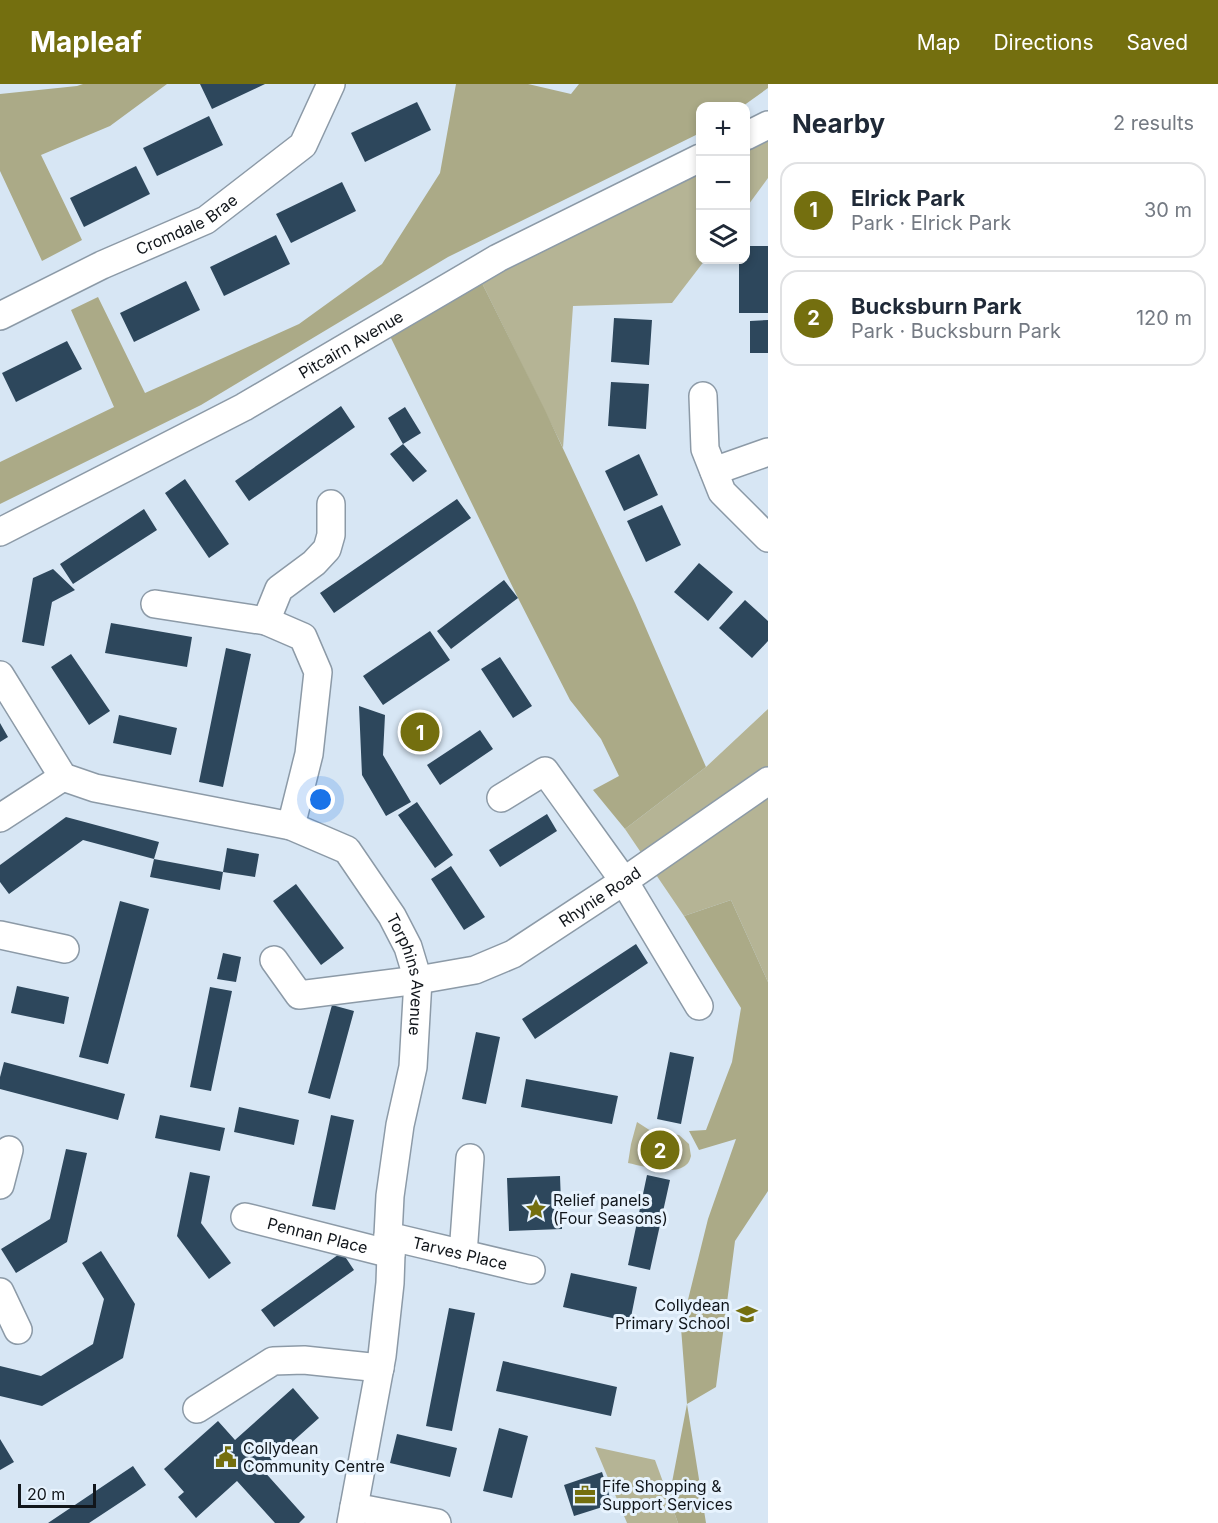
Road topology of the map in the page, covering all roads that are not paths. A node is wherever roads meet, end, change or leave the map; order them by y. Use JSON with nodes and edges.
{"nodes":[{"id":1,"x":331,"y":84,"type":"edge"},
{"id":2,"x":768,"y":125,"type":"edge"},
{"id":3,"x":750,"y":134,"type":"edge"},
{"id":4,"x":696,"y":160,"type":"edge"},
{"id":5,"x":0,"y":316,"type":"edge"},
{"id":6,"x":703,"y":396,"type":"dead end"},
{"id":7,"x":768,"y":452,"type":"edge"},
{"id":8,"x":714,"y":471,"type":"junction"},
{"id":9,"x":331,"y":504,"type":"dead end"},
{"id":10,"x":0,"y":532,"type":"edge"},
{"id":11,"x":768,"y":538,"type":"edge"},
{"id":12,"x":155,"y":604,"type":"dead end"},
{"id":13,"x":266,"y":621,"type":"junction"},
{"id":14,"x":0,"y":675,"type":"edge"},
{"id":15,"x":63,"y":777,"type":"junction"},
{"id":16,"x":768,"y":781,"type":"edge"},
{"id":17,"x":501,"y":798,"type":"dead end"},
{"id":18,"x":0,"y":818,"type":"edge"},
{"id":19,"x":291,"y":826,"type":"junction"},
{"id":20,"x":624,"y":880,"type":"junction"},
{"id":21,"x":0,"y":935,"type":"edge"},
{"id":22,"x":65,"y":949,"type":"dead end"},
{"id":23,"x":274,"y":960,"type":"dead end"},
{"id":24,"x":418,"y":980,"type":"junction"},
{"id":25,"x":699,"y":1006,"type":"dead end"},
{"id":26,"x":9,"y":1150,"type":"dead end"},
{"id":27,"x":470,"y":1158,"type":"dead end"},
{"id":28,"x":0,"y":1185,"type":"edge"},
{"id":29,"x":245,"y":1217,"type":"dead end"},
{"id":30,"x":390,"y":1245,"type":"junction"},
{"id":31,"x":463,"y":1254,"type":"junction"},
{"id":32,"x":531,"y":1270,"type":"dead end"},
{"id":33,"x":0,"y":1292,"type":"edge"},
{"id":34,"x":18,"y":1330,"type":"dead end"},
{"id":35,"x":380,"y":1368,"type":"junction"},
{"id":36,"x":197,"y":1409,"type":"dead end"},
{"id":37,"x":353,"y":1515,"type":"edge"},
{"id":38,"x":437,"y":1523,"type":"edge"}],
"edges":[{"from":1,"to":5,"type":"street","name":"Cromdale Brae"},
{"from":2,"to":3,"type":"street"},
{"from":4,"to":10,"type":"street","name":"Pitcairn Avenue"},
{"from":6,"to":8,"type":"street"},
{"from":7,"to":8,"type":"street"},
{"from":8,"to":11,"type":"street"},
{"from":9,"to":13,"type":"street"},
{"from":12,"to":13,"type":"street"},
{"from":13,"to":19,"type":"street"},
{"from":14,"to":15,"type":"street"},
{"from":15,"to":18,"type":"street"},
{"from":15,"to":19,"type":"street","name":"Torphins Avenue"},
{"from":16,"to":20,"type":"street","name":"Rhynie Road"},
{"from":17,"to":20,"type":"street"},
{"from":19,"to":24,"type":"street","name":"Torphins Avenue"},
{"from":20,"to":24,"type":"street","name":"Rhynie Road"},
{"from":20,"to":25,"type":"street"},
{"from":21,"to":22,"type":"street"},
{"from":23,"to":24,"type":"street","name":"Rhynie Road"},
{"from":24,"to":30,"type":"street","name":"Torphins Avenue"},
{"from":26,"to":28,"type":"street"},
{"from":27,"to":31,"type":"street"},
{"from":29,"to":30,"type":"street","name":"Pennan Place"},
{"from":30,"to":31,"type":"street","name":"Tarves Place"},
{"from":30,"to":35,"type":"street","name":"Torphins Avenue"},
{"from":31,"to":32,"type":"street","name":"Tarves Place"},
{"from":33,"to":34,"type":"street"},
{"from":35,"to":36,"type":"street"},
{"from":35,"to":37,"type":"street","name":"Torphins Avenue"},
{"from":37,"to":38,"type":"street"}]}
